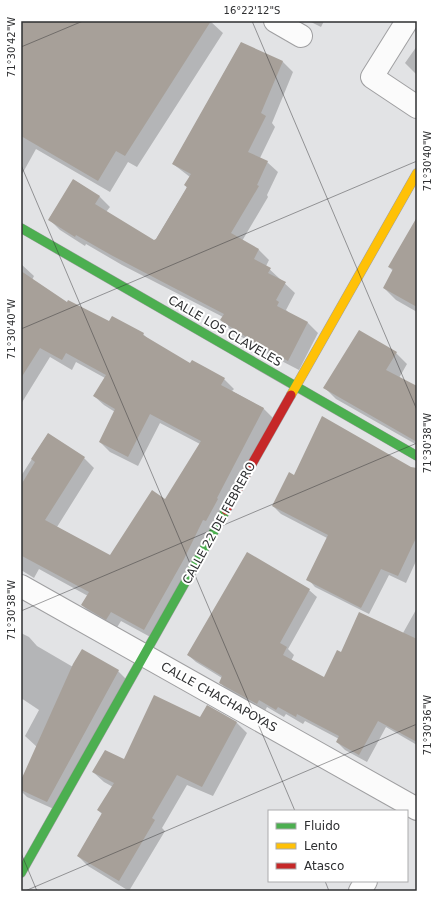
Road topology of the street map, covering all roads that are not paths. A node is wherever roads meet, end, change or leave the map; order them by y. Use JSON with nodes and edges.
{"nodes":[{"id":1,"x":275,"y":21,"type":"edge"},
{"id":2,"x":407,"y":21,"type":"edge"},
{"id":3,"x":301,"y":36,"type":"dead end"},
{"id":4,"x":417,"y":107,"type":"edge"},
{"id":5,"x":417,"y":173,"type":"edge"},
{"id":6,"x":21,"y":228,"type":"edge"},
{"id":7,"x":296,"y":386,"type":"junction"},
{"id":8,"x":417,"y":456,"type":"edge"},
{"id":9,"x":21,"y":586,"type":"edge"},
{"id":10,"x":144,"y":655,"type":"junction"},
{"id":11,"x":412,"y":803,"type":"edge"},
{"id":12,"x":21,"y":873,"type":"edge"},
{"id":13,"x":365,"y":882,"type":"edge"},
{"id":14,"x":360,"y":891,"type":"edge"}],
"edges":[{"from":1,"to":3,"type":"street"},
{"from":2,"to":4,"type":"street"},
{"from":5,"to":7,"type":"street","name":"CALLE 22 DE FEBRERO"},
{"from":6,"to":7,"type":"street","name":"CALLE LOS CLAVELES"},
{"from":7,"to":8,"type":"street","name":"CALLE LOS CLAVELES"},
{"from":7,"to":10,"type":"street","name":"CALLE 22 DE FEBRERO"},
{"from":9,"to":10,"type":"street","name":"CALLE CHACHAPOYAS"},
{"from":10,"to":11,"type":"street","name":"CALLE CHACHAPOYAS"},
{"from":10,"to":12,"type":"street","name":"CALLE 22 DE FEBRERO"},
{"from":13,"to":14,"type":"street"}]}
